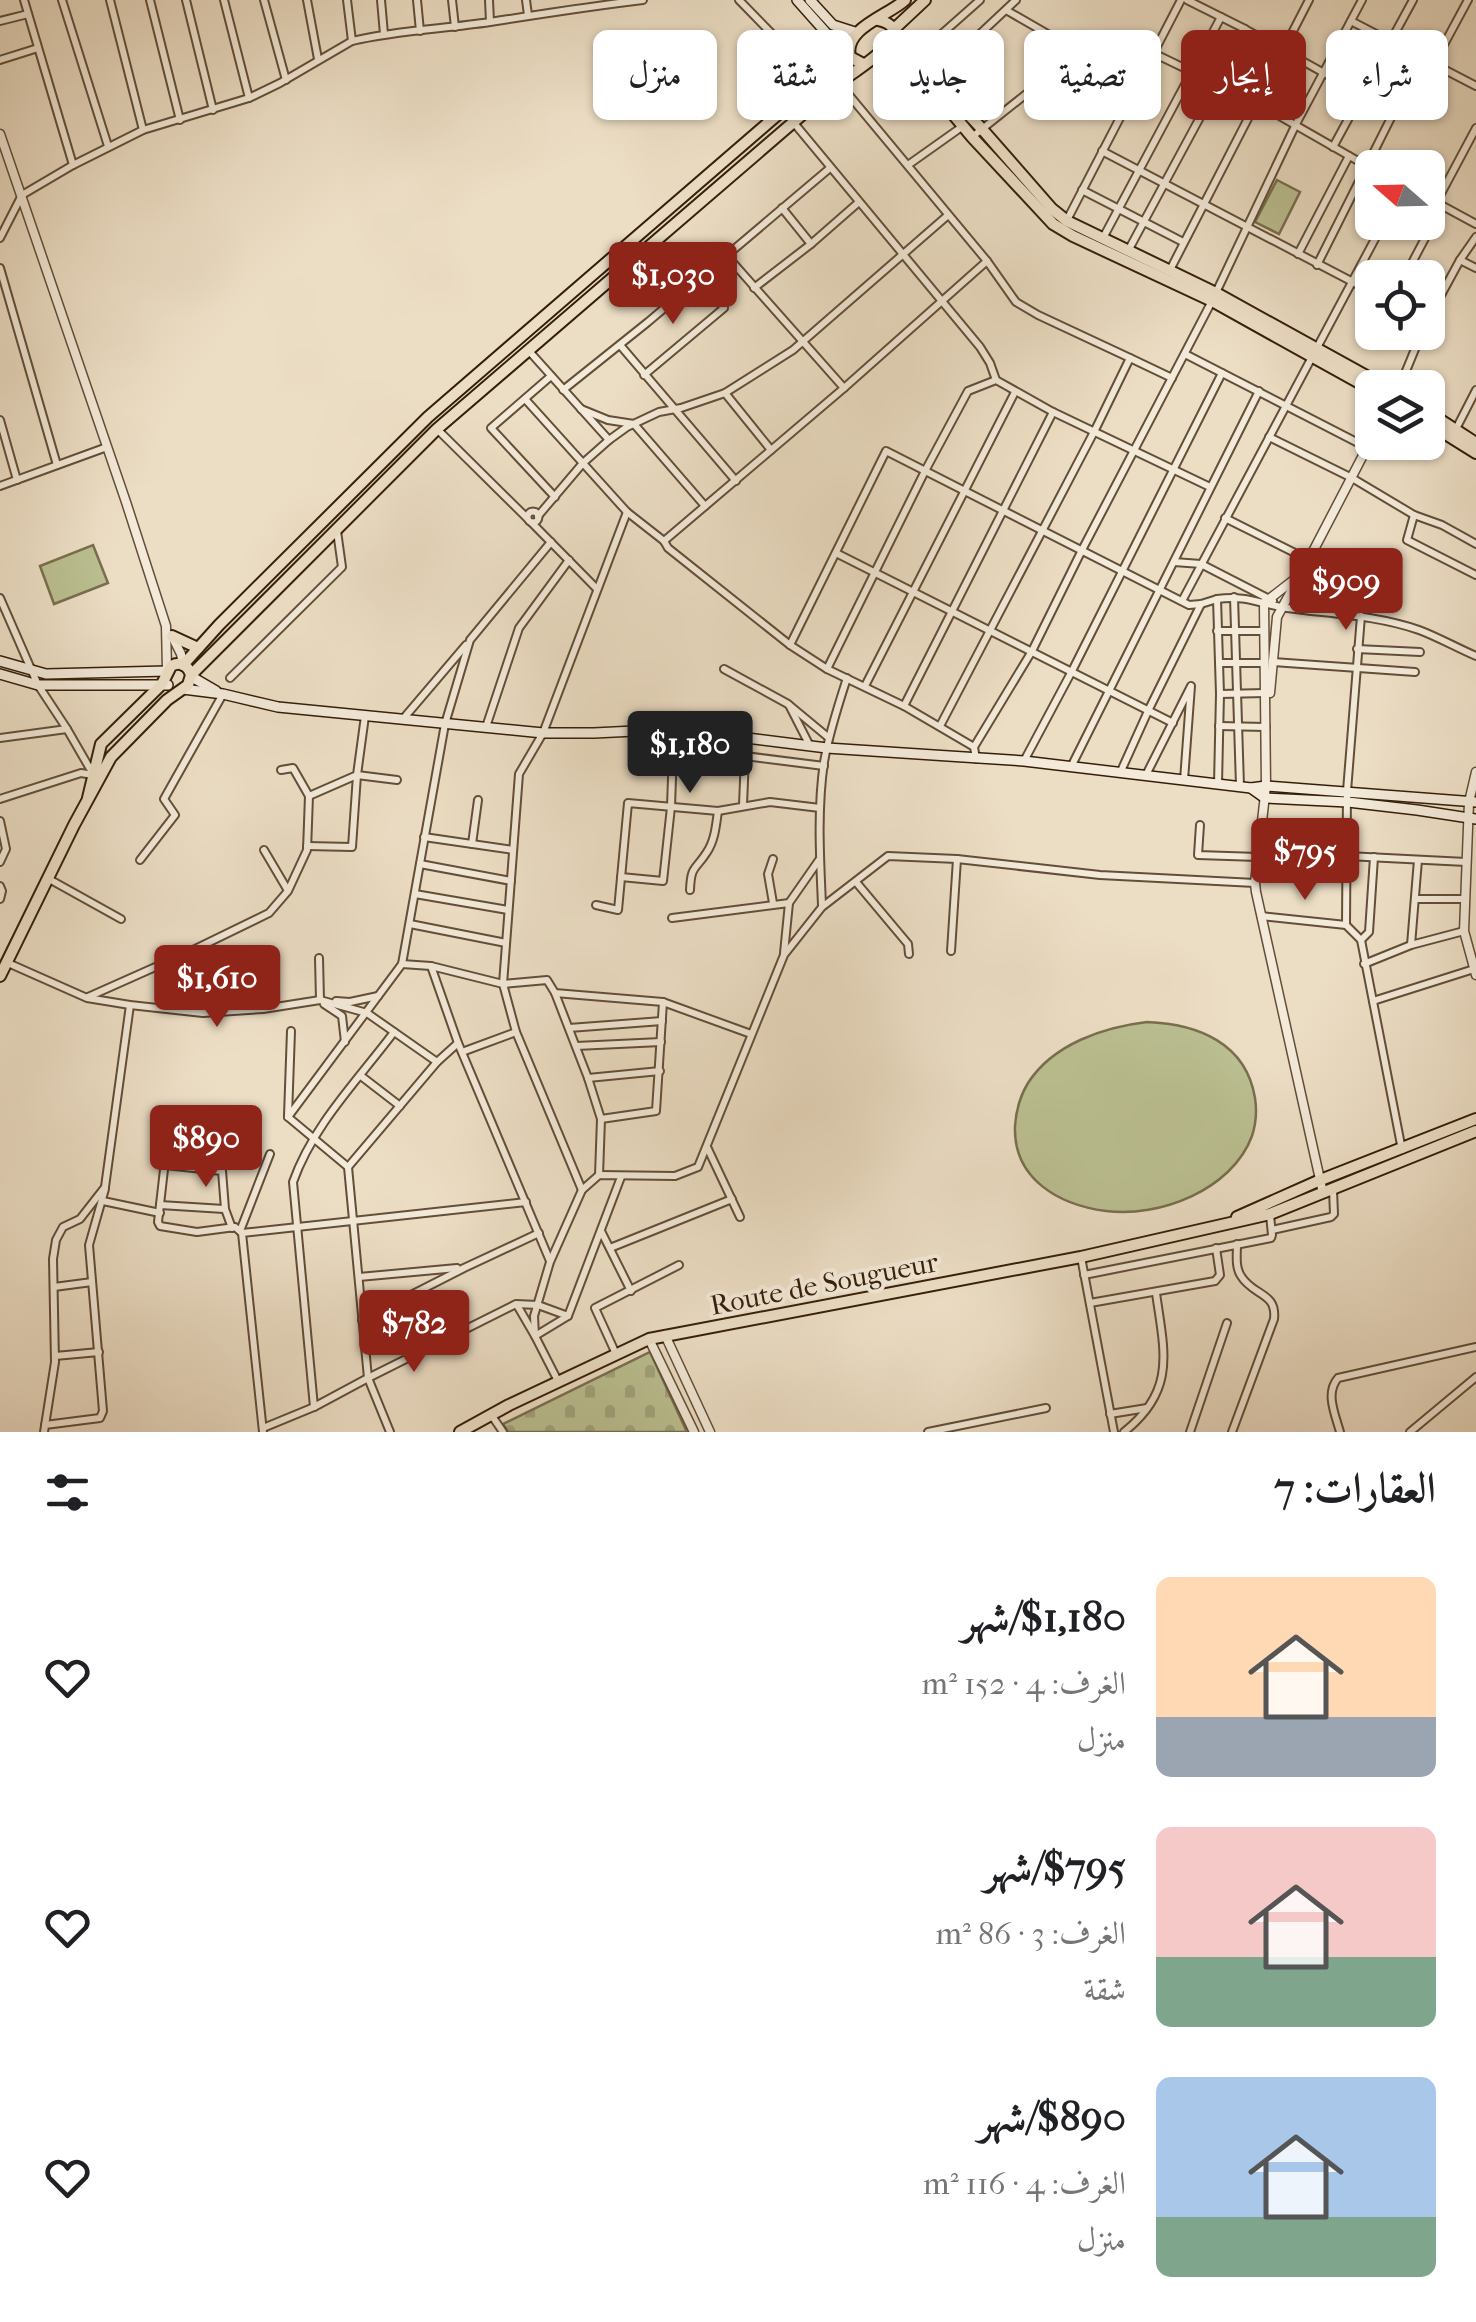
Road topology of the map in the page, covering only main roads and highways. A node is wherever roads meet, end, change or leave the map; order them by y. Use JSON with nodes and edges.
{"nodes":[{"id":1,"x":797,"y":0,"type":"edge"},
{"id":2,"x":810,"y":0,"type":"edge"},
{"id":3,"x":905,"y":0,"type":"edge"},
{"id":4,"x":924,"y":0,"type":"edge"},
{"id":5,"x":878,"y":20,"type":"junction"},
{"id":6,"x":824,"y":30,"type":"edge"},
{"id":7,"x":892,"y":30,"type":"edge"},
{"id":8,"x":895,"y":30,"type":"edge"},
{"id":9,"x":858,"y":34,"type":"junction"},
{"id":10,"x":853,"y":39,"type":"edge"},
{"id":11,"x":853,"y":59,"type":"edge"},
{"id":12,"x":873,"y":59,"type":"edge"},
{"id":13,"x":863,"y":64,"type":"junction"},
{"id":14,"x":769,"y":120,"type":"edge"},
{"id":15,"x":958,"y":120,"type":"edge"},
{"id":16,"x":974,"y":120,"type":"edge"},
{"id":17,"x":1214,"y":297,"type":"junction"},
{"id":18,"x":1315,"y":353,"type":"junction"},
{"id":19,"x":1355,"y":372,"type":"edge"},
{"id":20,"x":1355,"y":379,"type":"edge"},
{"id":21,"x":1445,"y":423,"type":"edge"},
{"id":22,"x":1445,"y":434,"type":"edge"},
{"id":23,"x":1476,"y":443,"type":"edge"},
{"id":24,"x":1476,"y":453,"type":"edge"},
{"id":25,"x":169,"y":631,"type":"road end"},
{"id":26,"x":198,"y":648,"type":"junction"},
{"id":27,"x":0,"y":661,"type":"edge"},
{"id":28,"x":183,"y":664,"type":"junction"},
{"id":29,"x":0,"y":674,"type":"edge"},
{"id":30,"x":191,"y":676,"type":"junction"},
{"id":31,"x":166,"y":678,"type":"junction"},
{"id":32,"x":182,"y":689,"type":"junction"},
{"id":33,"x":223,"y":694,"type":"junction"},
{"id":34,"x":1246,"y":787,"type":"junction"},
{"id":35,"x":1348,"y":797,"type":"junction"},
{"id":36,"x":88,"y":798,"type":"junction"},
{"id":37,"x":1472,"y":802,"type":"edge"},
{"id":38,"x":1472,"y":819,"type":"edge"},
{"id":39,"x":0,"y":976,"type":"edge"},
{"id":40,"x":1476,"y":1119,"type":"edge"},
{"id":41,"x":1476,"y":1130,"type":"edge"},
{"id":42,"x":1403,"y":1155,"type":"junction"},
{"id":43,"x":1325,"y":1187,"type":"junction"},
{"id":44,"x":1213,"y":1228,"type":"junction"},
{"id":45,"x":460,"y":1432,"type":"edge"}],
"edges":[{"from":1,"to":6,"type":"main road"},
{"from":2,"to":9,"type":"main road"},
{"from":3,"to":5,"type":"main road"},
{"from":4,"to":8,"type":"main road"},
{"from":5,"to":7,"type":"main road"},
{"from":5,"to":9,"type":"main road"},
{"from":9,"to":10,"type":"main road"},
{"from":11,"to":13,"type":"main road"},
{"from":12,"to":13,"type":"main road"},
{"from":13,"to":30,"type":"main road"},
{"from":14,"to":26,"type":"main road"},
{"from":15,"to":17,"type":"main road"},
{"from":16,"to":17,"type":"main road"},
{"from":17,"to":18,"type":"main road"},
{"from":18,"to":19,"type":"main road"},
{"from":18,"to":20,"type":"main road"},
{"from":21,"to":23,"type":"main road"},
{"from":22,"to":24,"type":"main road"},
{"from":25,"to":26,"type":"main road"},
{"from":26,"to":28,"type":"main road"},
{"from":27,"to":31,"type":"main road"},
{"from":28,"to":30,"type":"main road"},
{"from":28,"to":31,"type":"main road"},
{"from":29,"to":31,"type":"main road"},
{"from":30,"to":32,"type":"main road"},
{"from":30,"to":33,"type":"main road"},
{"from":31,"to":32,"type":"main road"},
{"from":31,"to":36,"type":"main road"},
{"from":32,"to":33,"type":"main road"},
{"from":32,"to":36,"type":"main road"},
{"from":33,"to":34,"type":"main road"},
{"from":34,"to":35,"type":"main road"},
{"from":34,"to":35,"type":"main road"},
{"from":35,"to":37,"type":"main road"},
{"from":35,"to":38,"type":"main road"},
{"from":36,"to":39,"type":"main road"},
{"from":40,"to":42,"type":"main road"},
{"from":41,"to":42,"type":"main road"},
{"from":42,"to":43,"type":"main road"},
{"from":43,"to":44,"type":"main road"},
{"from":43,"to":44,"type":"main road"},
{"from":44,"to":45,"type":"main road","name":"Route de Sougueur"}]}
